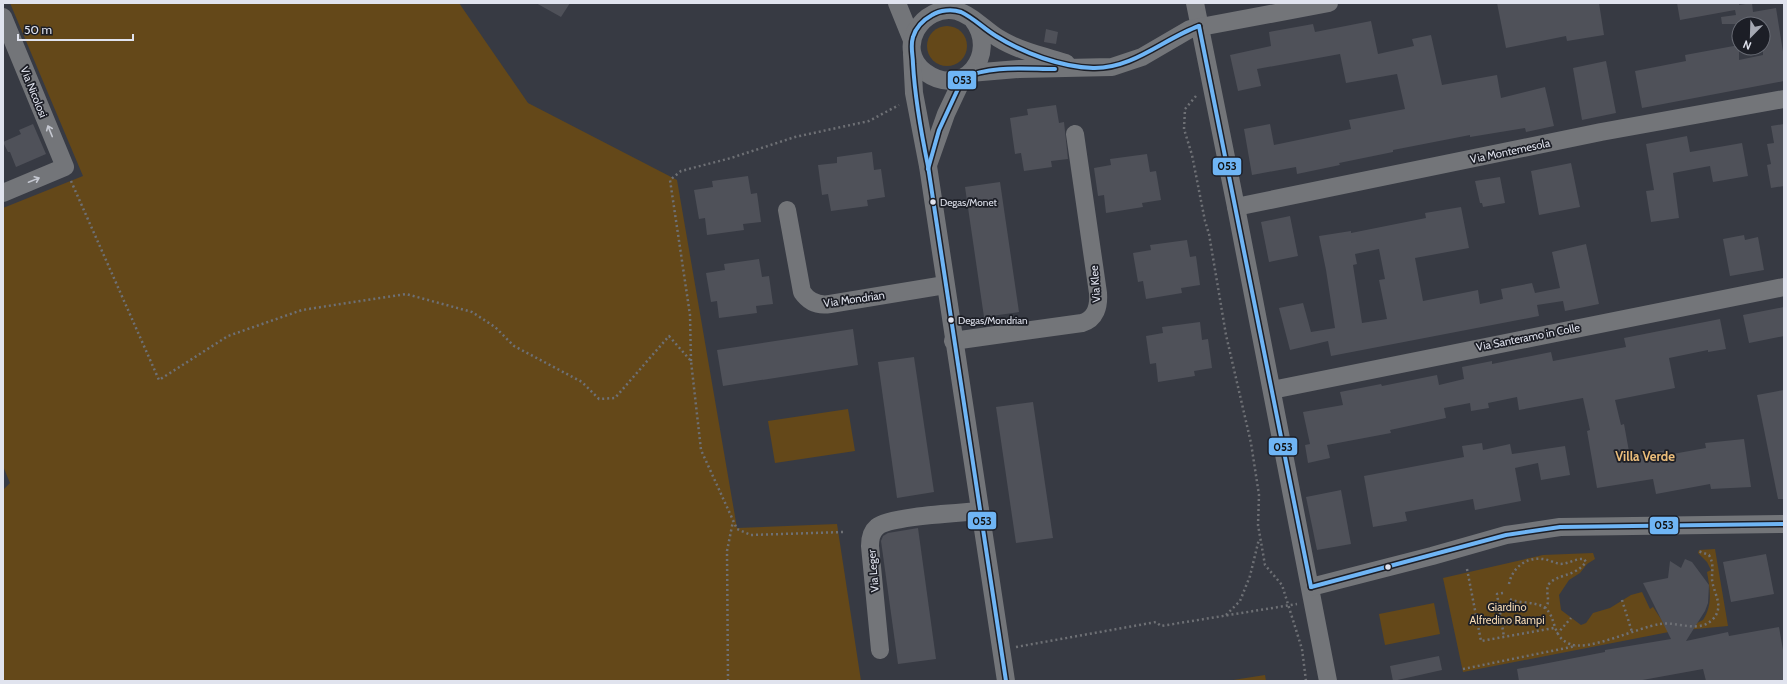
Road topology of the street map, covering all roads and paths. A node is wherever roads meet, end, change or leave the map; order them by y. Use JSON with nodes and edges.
{"nodes":[{"id":1,"x":897,"y":3,"type":"edge"},
{"id":2,"x":1195,"y":3,"type":"edge"},
{"id":3,"x":1329,"y":3,"type":"edge"},
{"id":4,"x":961,"y":12,"type":"edge"},
{"id":5,"x":3,"y":17,"type":"edge"},
{"id":6,"x":1199,"y":26,"type":"junction"},
{"id":7,"x":912,"y":47,"type":"junction"},
{"id":8,"x":1075,"y":67,"type":"junction"},
{"id":9,"x":967,"y":75,"type":"junction"},
{"id":10,"x":1211,"y":82,"type":"junction"},
{"id":11,"x":914,"y":97,"type":"junction"},
{"id":12,"x":1784,"y":99,"type":"edge"},
{"id":13,"x":1075,"y":134,"type":"dead end"},
{"id":14,"x":928,"y":166,"type":"junction"},
{"id":15,"x":65,"y":167,"type":"junction"},
{"id":16,"x":3,"y":193,"type":"edge"},
{"id":17,"x":1236,"y":207,"type":"junction"},
{"id":18,"x":787,"y":210,"type":"dead end"},
{"id":19,"x":945,"y":285,"type":"junction"},
{"id":20,"x":1784,"y":287,"type":"edge"},
{"id":21,"x":953,"y":341,"type":"junction"},
{"id":22,"x":691,"y":361,"type":"junction"},
{"id":23,"x":1272,"y":390,"type":"junction"},
{"id":24,"x":980,"y":511,"type":"junction"},
{"id":25,"x":733,"y":520,"type":"junction"},
{"id":26,"x":1784,"y":524,"type":"edge"},
{"id":27,"x":844,"y":532,"type":"dead end"},
{"id":28,"x":1260,"y":537,"type":"junction"},
{"id":29,"x":1698,"y":551,"type":"dead end"},
{"id":30,"x":1467,"y":569,"type":"dead end"},
{"id":31,"x":1509,"y":584,"type":"dead end"},
{"id":32,"x":1503,"y":593,"type":"dead end"},
{"id":33,"x":1312,"y":594,"type":"junction"},
{"id":34,"x":1510,"y":599,"type":"dead end"},
{"id":35,"x":1622,"y":600,"type":"dead end"},
{"id":36,"x":1287,"y":605,"type":"junction"},
{"id":37,"x":1545,"y":608,"type":"junction"},
{"id":38,"x":1226,"y":616,"type":"junction"},
{"id":39,"x":1571,"y":618,"type":"dead end"},
{"id":40,"x":1554,"y":628,"type":"junction"},
{"id":41,"x":1632,"y":632,"type":"junction"},
{"id":42,"x":1557,"y":634,"type":"junction"},
{"id":43,"x":1504,"y":637,"type":"junction"},
{"id":44,"x":1577,"y":646,"type":"junction"},
{"id":45,"x":880,"y":650,"type":"dead end"},
{"id":46,"x":1001,"y":650,"type":"junction"},
{"id":47,"x":1463,"y":669,"type":"dead end"},
{"id":48,"x":728,"y":681,"type":"edge"},
{"id":49,"x":1006,"y":681,"type":"edge"},
{"id":50,"x":1306,"y":681,"type":"edge"},
{"id":51,"x":1328,"y":681,"type":"edge"}],
"edges":[{"from":1,"to":7,"type":"street"},
{"from":2,"to":6,"type":"street"},
{"from":3,"to":6,"type":"street"},
{"from":4,"to":7,"type":"street"},
{"from":4,"to":8,"type":"street"},
{"from":4,"to":9,"type":"street"},
{"from":15,"to":5,"type":"street","name":"Via Nicolosi","one_way":true},
{"from":6,"to":8,"type":"street"},
{"from":6,"to":10,"type":"street"},
{"from":7,"to":9,"type":"street"},
{"from":7,"to":11,"type":"street"},
{"from":8,"to":9,"type":"street"},
{"from":9,"to":14,"type":"street"},
{"from":10,"to":17,"type":"street"},
{"from":10,"to":28,"type":"path"},
{"from":11,"to":14,"type":"street"},
{"from":11,"to":22,"type":"path"},
{"from":12,"to":17,"type":"street","name":"Via Montemesola"},
{"from":13,"to":21,"type":"street","name":"Via Klee"},
{"from":14,"to":19,"type":"street"},
{"from":16,"to":15,"type":"street","one_way":true},
{"from":15,"to":22,"type":"path"},
{"from":17,"to":23,"type":"street"},
{"from":18,"to":19,"type":"street","name":"Via Mondrian"},
{"from":19,"to":21,"type":"street"},
{"from":20,"to":23,"type":"street","name":"Via Santeramo in Colle"},
{"from":21,"to":24,"type":"street"},
{"from":22,"to":25,"type":"path"},
{"from":23,"to":33,"type":"street"},
{"from":24,"to":45,"type":"street","name":"Via Leger"},
{"from":24,"to":46,"type":"street"},
{"from":25,"to":27,"type":"path"},
{"from":25,"to":48,"type":"path"},
{"from":26,"to":33,"type":"street"},
{"from":28,"to":36,"type":"path"},
{"from":28,"to":38,"type":"path"},
{"from":29,"to":41,"type":"path"},
{"from":30,"to":43,"type":"path"},
{"from":31,"to":37,"type":"path"},
{"from":32,"to":43,"type":"path"},
{"from":33,"to":36,"type":"path"},
{"from":33,"to":51,"type":"street"},
{"from":34,"to":37,"type":"path"},
{"from":35,"to":41,"type":"path"},
{"from":36,"to":38,"type":"path"},
{"from":36,"to":50,"type":"path"},
{"from":37,"to":40,"type":"path"},
{"from":38,"to":46,"type":"path"},
{"from":39,"to":42,"type":"path"},
{"from":40,"to":42,"type":"path"},
{"from":40,"to":43,"type":"path"},
{"from":41,"to":44,"type":"path"},
{"from":42,"to":44,"type":"path"},
{"from":44,"to":47,"type":"path"},
{"from":46,"to":49,"type":"street"}]}
